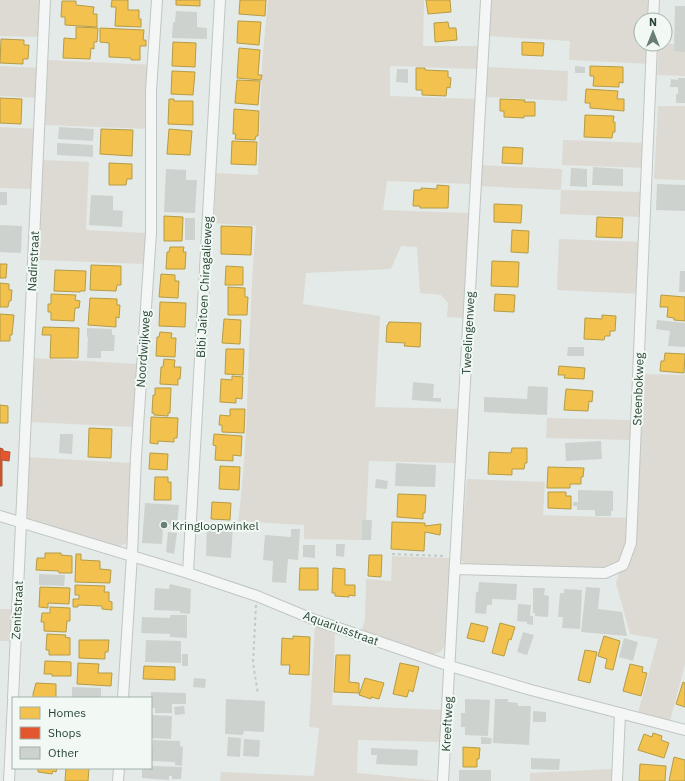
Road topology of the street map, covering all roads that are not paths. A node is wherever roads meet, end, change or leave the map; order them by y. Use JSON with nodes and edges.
{"nodes":[{"id":1,"x":45,"y":0,"type":"edge"},
{"id":2,"x":157,"y":0,"type":"edge"},
{"id":3,"x":220,"y":0,"type":"edge"},
{"id":4,"x":486,"y":0,"type":"edge"},
{"id":5,"x":654,"y":0,"type":"edge"},
{"id":6,"x":653,"y":12,"type":"edge"},
{"id":7,"x":652,"y":52,"type":"edge"},
{"id":8,"x":0,"y":516,"type":"edge"},
{"id":9,"x":21,"y":522,"type":"junction"},
{"id":10,"x":132,"y":555,"type":"junction"},
{"id":11,"x":456,"y":569,"type":"junction"},
{"id":12,"x":188,"y":573,"type":"junction"},
{"id":13,"x":450,"y":666,"type":"junction"},
{"id":14,"x":13,"y":697,"type":"edge"},
{"id":15,"x":123,"y":697,"type":"edge"},
{"id":16,"x":620,"y":712,"type":"junction"},
{"id":17,"x":12,"y":722,"type":"edge"},
{"id":18,"x":685,"y":730,"type":"edge"},
{"id":19,"x":119,"y":769,"type":"edge"},
{"id":20,"x":9,"y":781,"type":"edge"},
{"id":21,"x":118,"y":781,"type":"edge"},
{"id":22,"x":443,"y":781,"type":"edge"},
{"id":23,"x":617,"y":781,"type":"edge"}],
"edges":[{"from":1,"to":9,"type":"street","name":"Nadirstraat"},
{"from":2,"to":10,"type":"street","name":"Noordwijkweg"},
{"from":3,"to":12,"type":"street","name":"Bibi Jaitoen Chiragalieweg"},
{"from":4,"to":11,"type":"street","name":"Tweelingenweg"},
{"from":5,"to":6,"type":"street"},
{"from":7,"to":11,"type":"street","name":"Steenbokweg"},
{"from":8,"to":9,"type":"street","name":"Aquariusstraat"},
{"from":9,"to":10,"type":"street","name":"Aquariusstraat"},
{"from":9,"to":14,"type":"street","name":"Zenitstraat"},
{"from":10,"to":12,"type":"street","name":"Aquariusstraat"},
{"from":10,"to":15,"type":"street","name":"Noordwijkweg"},
{"from":11,"to":13,"type":"street","name":"Tweelingenweg"},
{"from":12,"to":13,"type":"street","name":"Aquariusstraat"},
{"from":13,"to":16,"type":"street","name":"Aquariusstraat"},
{"from":13,"to":22,"type":"street","name":"Kreeftweg"},
{"from":16,"to":18,"type":"street","name":"Aquariusstraat"},
{"from":16,"to":23,"type":"street"},
{"from":17,"to":20,"type":"street"},
{"from":19,"to":21,"type":"street"}]}
